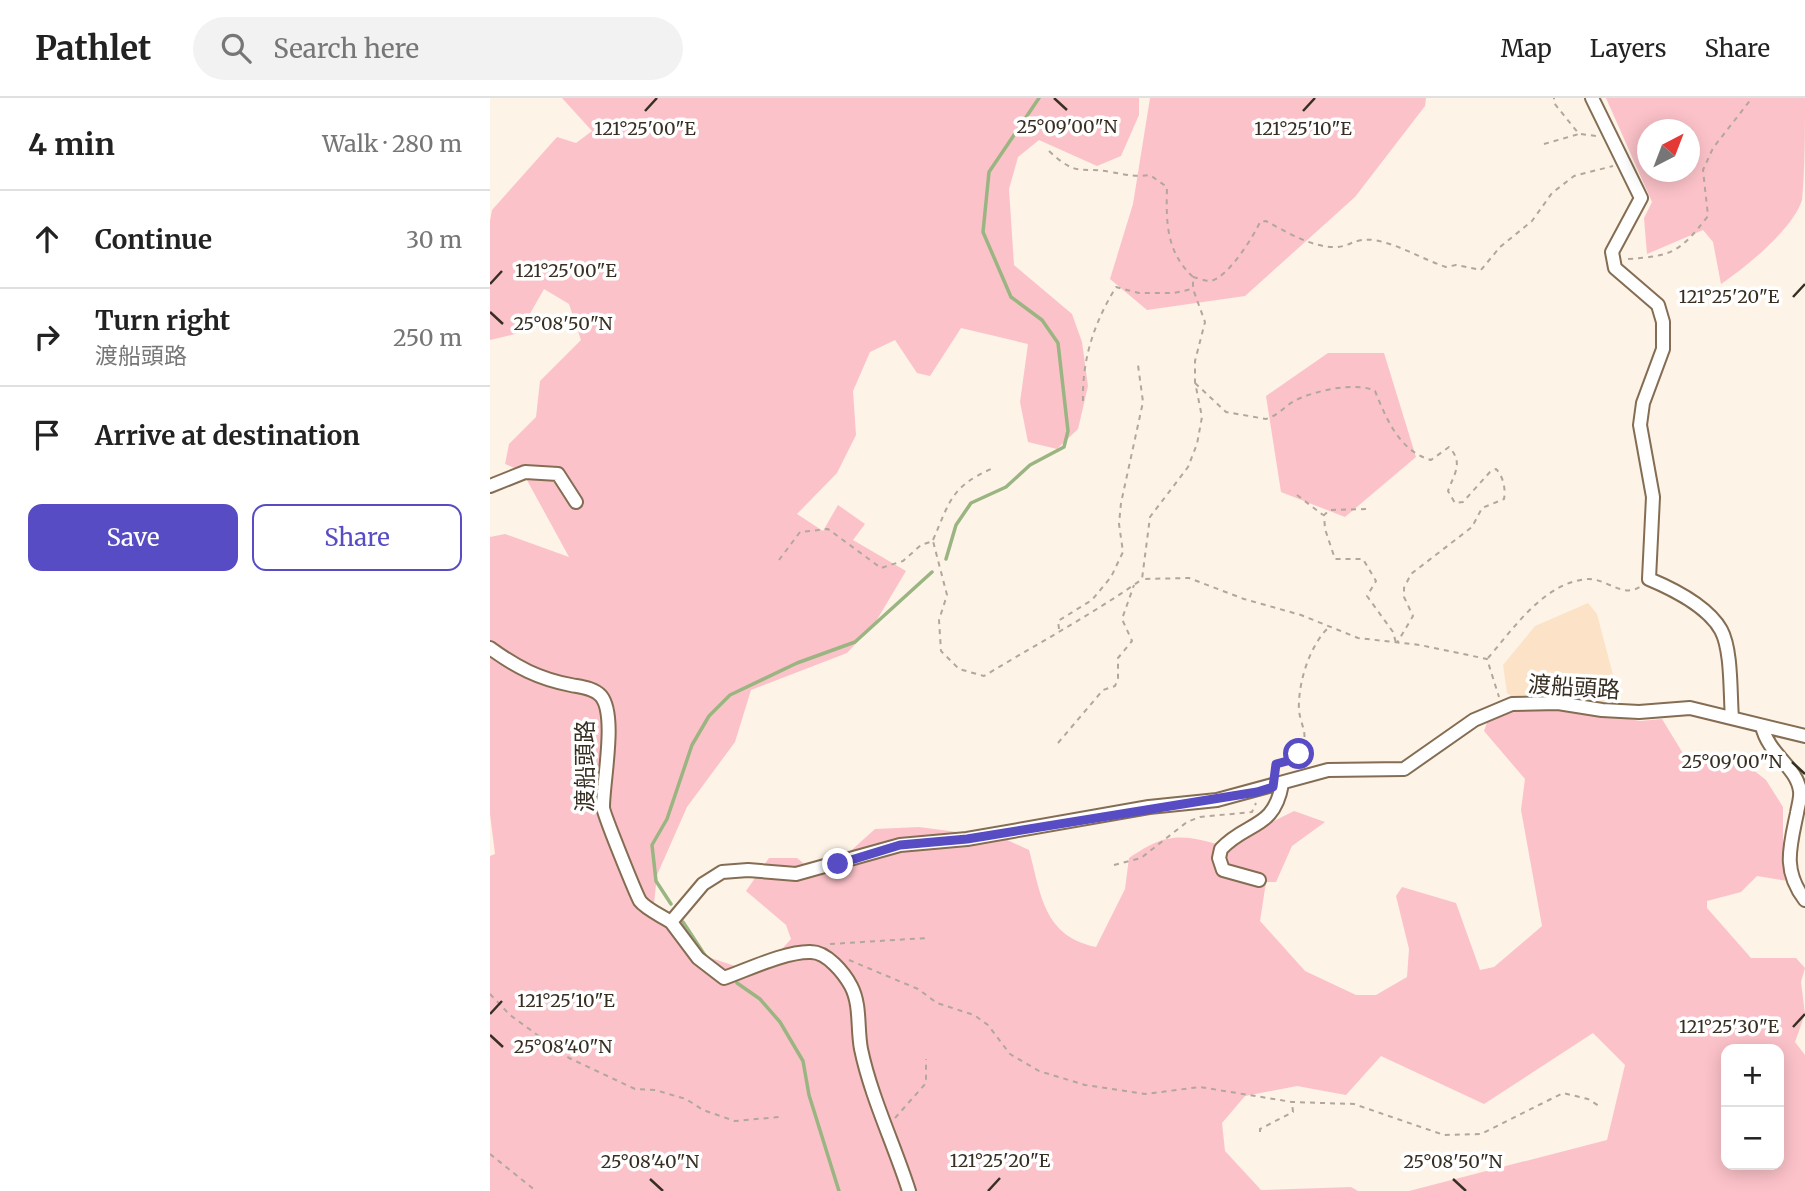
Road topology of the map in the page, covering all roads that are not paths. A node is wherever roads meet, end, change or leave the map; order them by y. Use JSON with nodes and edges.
{"nodes":[{"id":1,"x":1592,"y":98,"type":"edge"},
{"id":2,"x":490,"y":486,"type":"edge"},
{"id":3,"x":576,"y":502,"type":"dead end"},
{"id":4,"x":490,"y":648,"type":"edge"},
{"id":5,"x":1732,"y":718,"type":"junction"},
{"id":6,"x":1762,"y":726,"type":"junction"},
{"id":7,"x":1805,"y":736,"type":"edge"},
{"id":8,"x":1277,"y":785,"type":"junction"},
{"id":9,"x":1259,"y":880,"type":"dead end"},
{"id":10,"x":1805,"y":900,"type":"edge"},
{"id":11,"x":671,"y":922,"type":"junction"},
{"id":12,"x":909,"y":1191,"type":"edge"}],
"edges":[{"from":1,"to":5,"type":"street"},
{"from":2,"to":3,"type":"street"},
{"from":4,"to":11,"type":"street","name":"渡船頭路"},
{"from":5,"to":6,"type":"street","name":"渡船頭路"},
{"from":5,"to":8,"type":"street","name":"渡船頭路"},
{"from":6,"to":7,"type":"street","name":"渡船頭路"},
{"from":6,"to":10,"type":"street"},
{"from":8,"to":9,"type":"street"},
{"from":8,"to":11,"type":"street","name":"渡船頭路"},
{"from":11,"to":12,"type":"street"}]}
